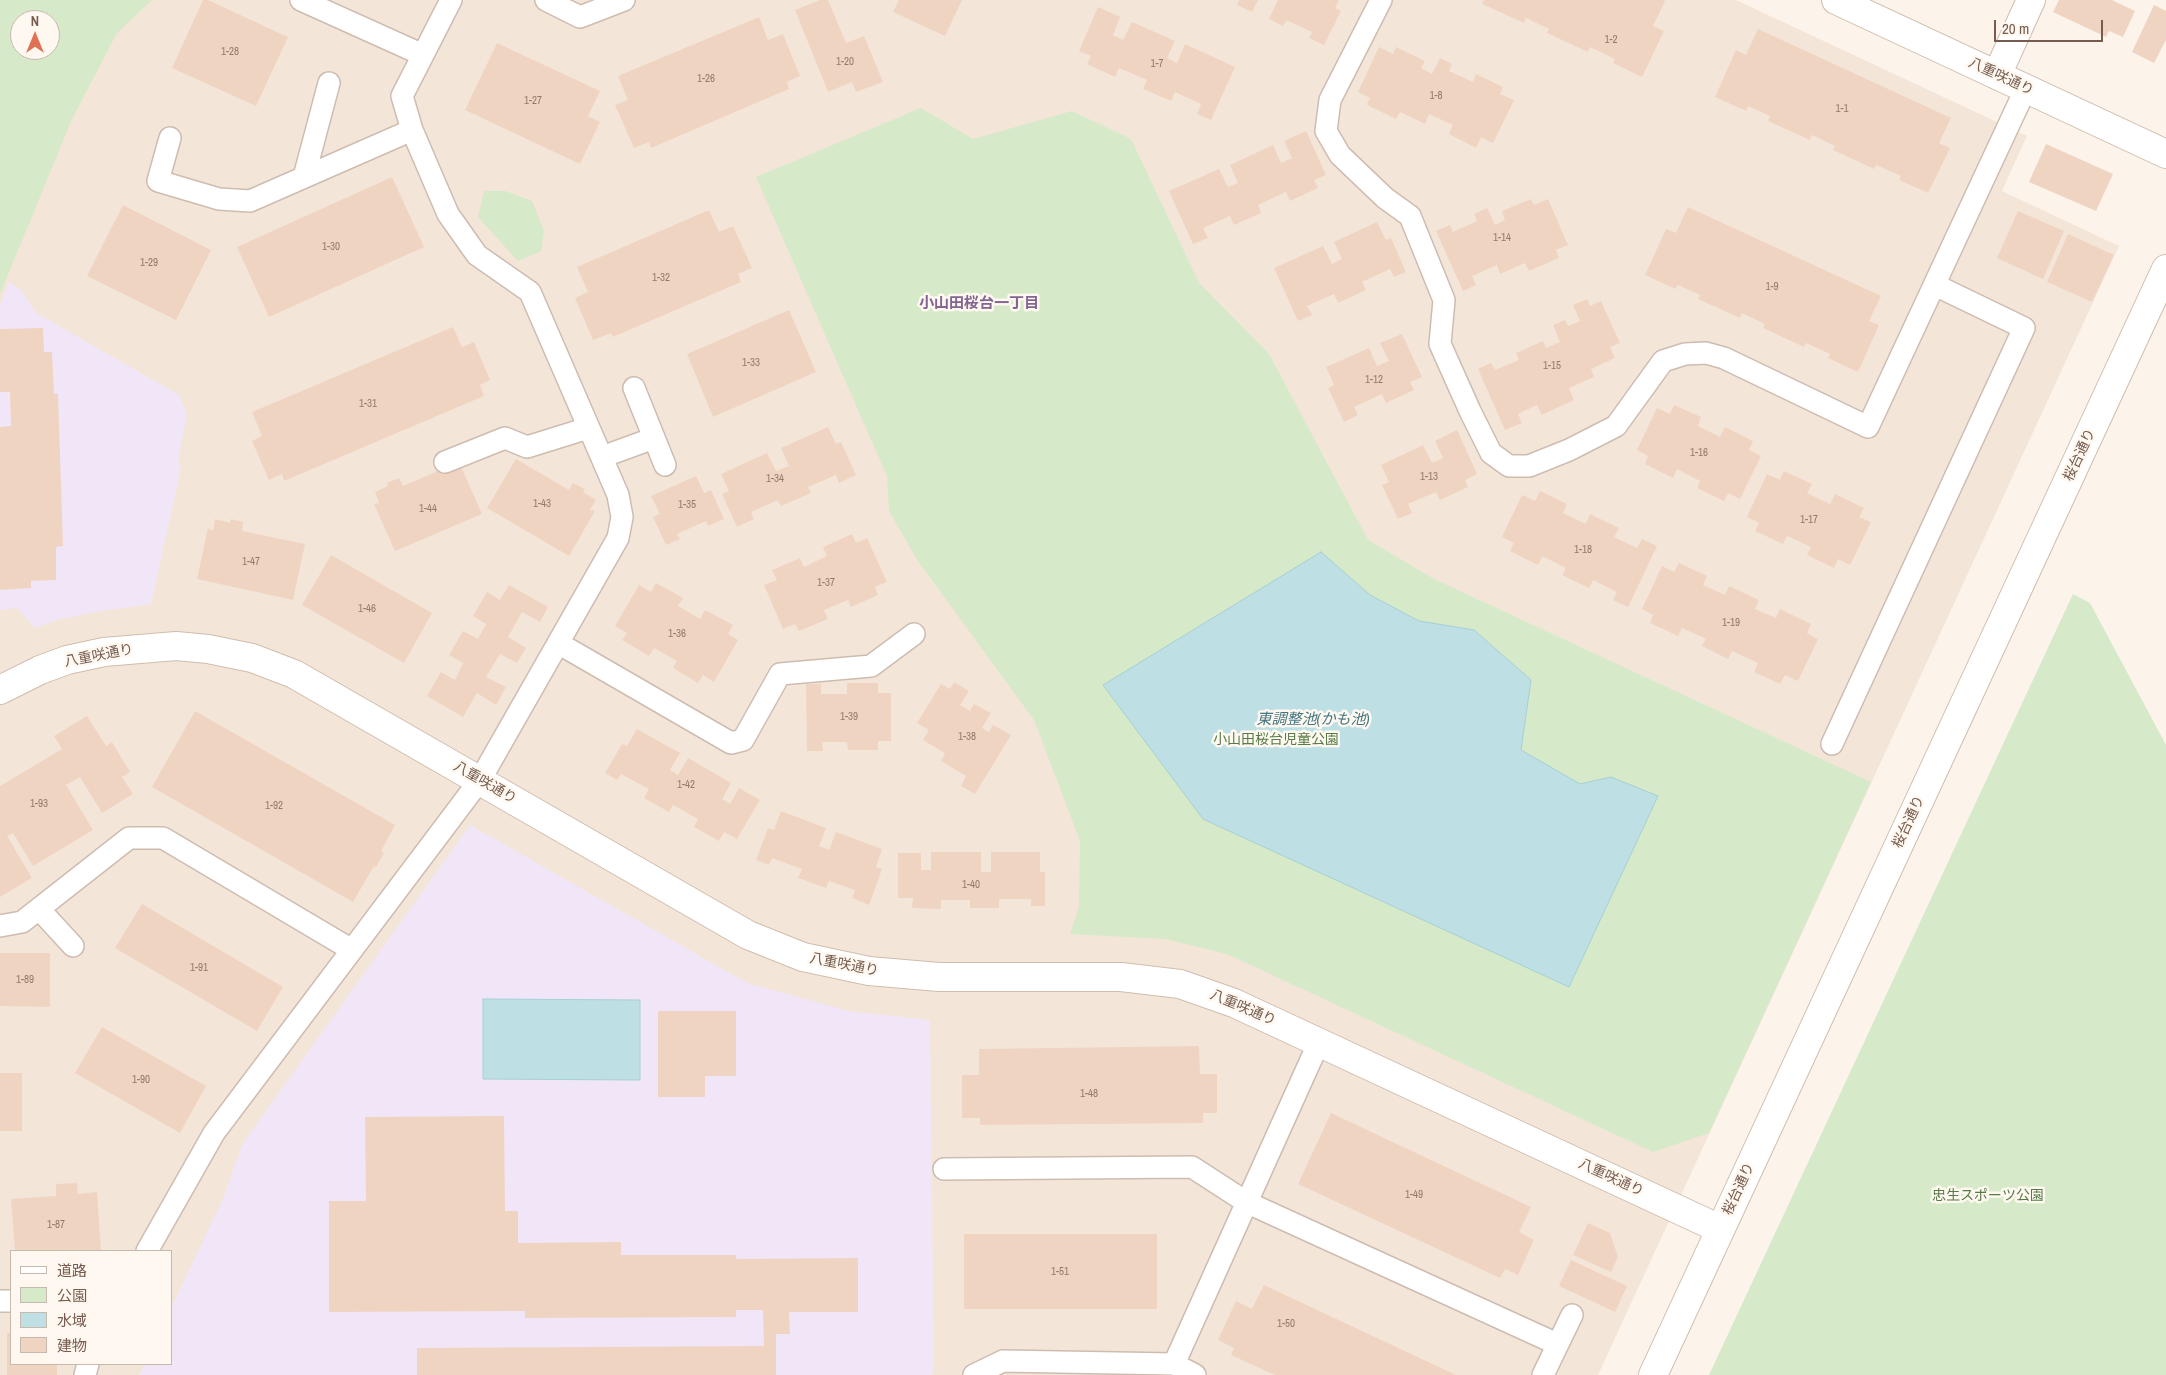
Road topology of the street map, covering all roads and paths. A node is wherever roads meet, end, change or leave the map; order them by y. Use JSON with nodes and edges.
{"nodes":[{"id":1,"x":301,"y":0,"type":"edge"},
{"id":2,"x":451,"y":0,"type":"edge"},
{"id":3,"x":546,"y":0,"type":"edge"},
{"id":4,"x":624,"y":0,"type":"edge"},
{"id":5,"x":1381,"y":0,"type":"edge"},
{"id":6,"x":1836,"y":0,"type":"edge"},
{"id":7,"x":2031,"y":0,"type":"edge"},
{"id":8,"x":423,"y":55,"type":"junction"},
{"id":9,"x":1997,"y":75,"type":"junction"},
{"id":10,"x":329,"y":83,"type":"dead end"},
{"id":11,"x":2026,"y":88,"type":"junction"},
{"id":12,"x":412,"y":130,"type":"junction"},
{"id":13,"x":170,"y":138,"type":"dead end"},
{"id":14,"x":2166,"y":154,"type":"edge"},
{"id":15,"x":304,"y":177,"type":"junction"},
{"id":16,"x":2166,"y":269,"type":"edge"},
{"id":17,"x":1935,"y":285,"type":"junction"},
{"id":18,"x":634,"y":388,"type":"dead end"},
{"id":19,"x":588,"y":428,"type":"junction"},
{"id":20,"x":654,"y":438,"type":"junction"},
{"id":21,"x":602,"y":457,"type":"junction"},
{"id":22,"x":445,"y":462,"type":"dead end"},
{"id":23,"x":666,"y":465,"type":"dead end"},
{"id":24,"x":914,"y":634,"type":"dead end"},
{"id":25,"x":558,"y":643,"type":"junction"},
{"id":26,"x":0,"y":690,"type":"edge"},
{"id":27,"x":1832,"y":744,"type":"dead end"},
{"id":28,"x":480,"y":780,"type":"junction"},
{"id":29,"x":39,"y":909,"type":"junction"},
{"id":30,"x":0,"y":926,"type":"edge"},
{"id":31,"x":73,"y":946,"type":"dead end"},
{"id":32,"x":352,"y":950,"type":"junction"},
{"id":33,"x":1319,"y":1042,"type":"junction"},
{"id":34,"x":944,"y":1169,"type":"dead end"},
{"id":35,"x":1246,"y":1202,"type":"junction"},
{"id":36,"x":1720,"y":1229,"type":"junction"},
{"id":37,"x":148,"y":1250,"type":"edge"},
{"id":38,"x":1572,"y":1314,"type":"dead end"},
{"id":39,"x":1557,"y":1344,"type":"junction"},
{"id":40,"x":1174,"y":1364,"type":"junction"},
{"id":41,"x":974,"y":1375,"type":"edge"},
{"id":42,"x":1195,"y":1375,"type":"edge"},
{"id":43,"x":1544,"y":1375,"type":"edge"},
{"id":44,"x":1653,"y":1375,"type":"edge"}],
"edges":[{"from":1,"to":8,"type":"lane"},
{"from":2,"to":8,"type":"lane"},
{"from":3,"to":4,"type":"lane"},
{"from":5,"to":17,"type":"lane"},
{"from":6,"to":9,"type":"street","name":"八重咲通り"},
{"from":7,"to":9,"type":"street"},
{"from":8,"to":12,"type":"lane"},
{"from":9,"to":11,"type":"street","name":"八重咲通り"},
{"from":10,"to":15,"type":"lane"},
{"from":11,"to":14,"type":"street","name":"八重咲通り"},
{"from":11,"to":17,"type":"lane"},
{"from":12,"to":15,"type":"lane"},
{"from":12,"to":19,"type":"lane"},
{"from":13,"to":15,"type":"lane"},
{"from":16,"to":36,"type":"street","name":"桜台通り"},
{"from":17,"to":27,"type":"lane"},
{"from":18,"to":20,"type":"lane"},
{"from":19,"to":21,"type":"lane"},
{"from":19,"to":22,"type":"lane"},
{"from":20,"to":21,"type":"lane"},
{"from":20,"to":23,"type":"lane"},
{"from":21,"to":25,"type":"lane"},
{"from":24,"to":25,"type":"lane"},
{"from":25,"to":28,"type":"lane"},
{"from":26,"to":28,"type":"street","name":"八重咲通り"},
{"from":28,"to":32,"type":"lane"},
{"from":28,"to":33,"type":"street","name":"八重咲通り"},
{"from":29,"to":30,"type":"lane"},
{"from":29,"to":31,"type":"lane"},
{"from":29,"to":32,"type":"lane"},
{"from":32,"to":37,"type":"lane"},
{"from":33,"to":35,"type":"lane"},
{"from":33,"to":36,"type":"street","name":"八重咲通り"},
{"from":34,"to":35,"type":"lane"},
{"from":35,"to":39,"type":"lane"},
{"from":35,"to":40,"type":"lane"},
{"from":36,"to":44,"type":"street","name":"桜台通り"},
{"from":38,"to":39,"type":"lane"},
{"from":39,"to":43,"type":"lane"},
{"from":40,"to":41,"type":"lane"},
{"from":40,"to":42,"type":"lane"}]}
